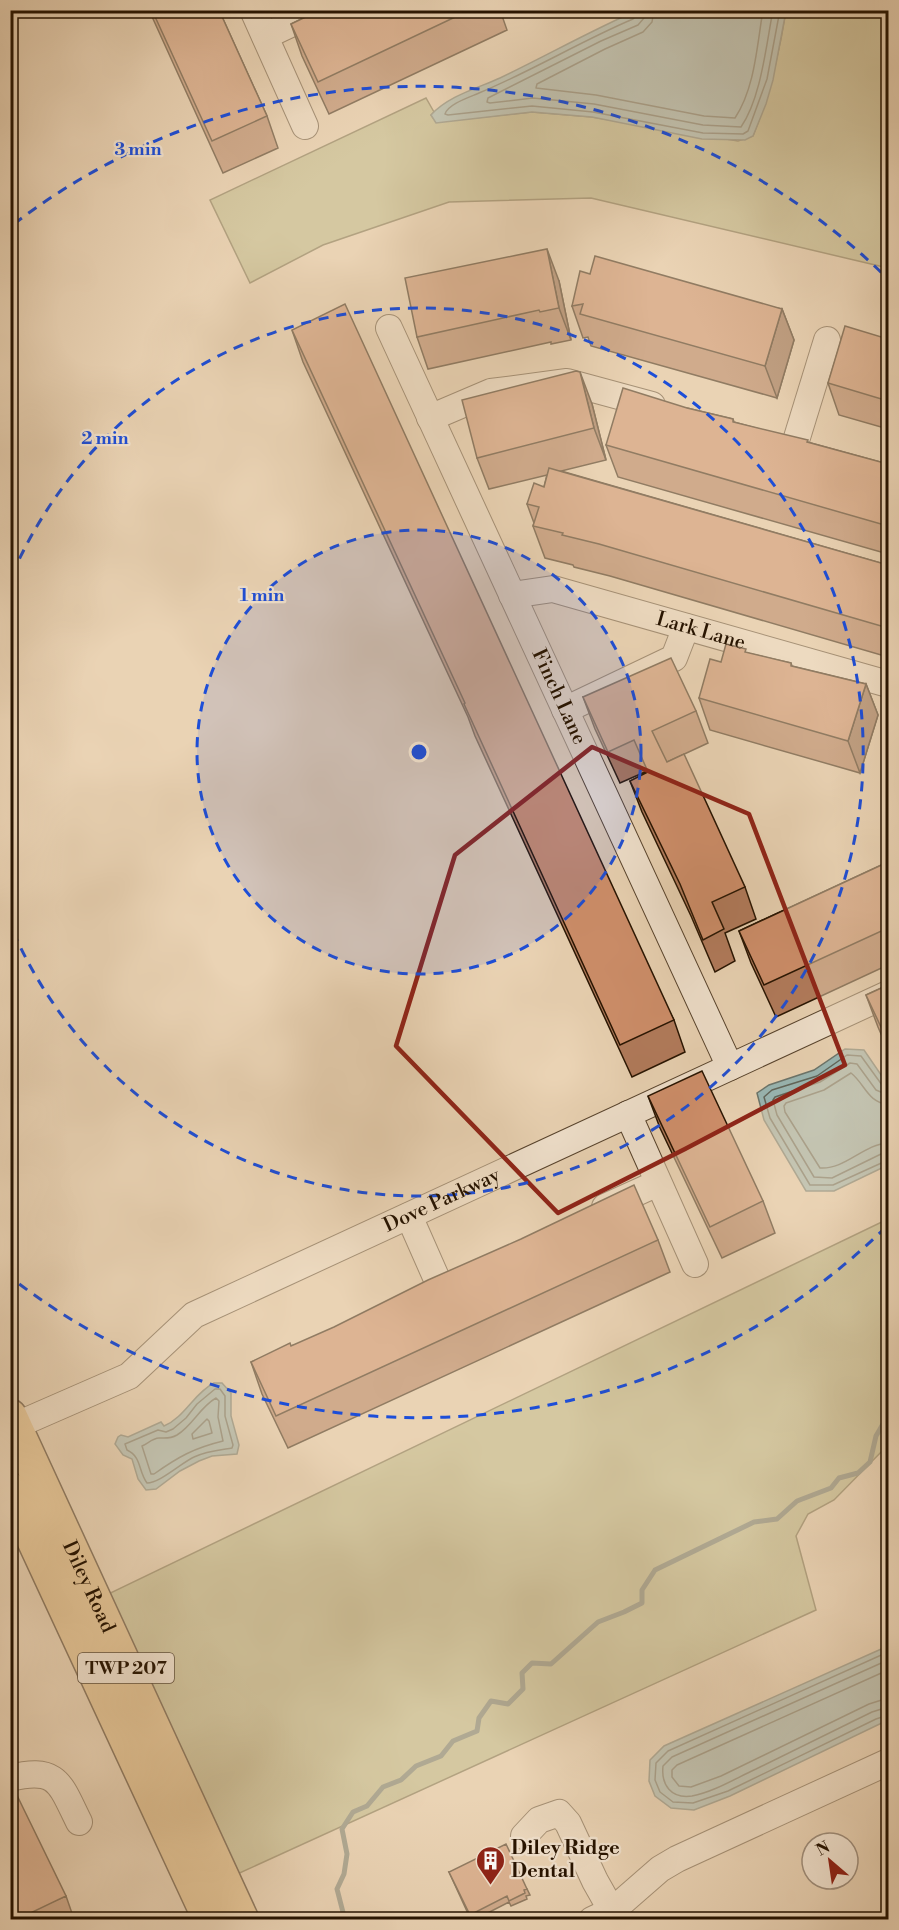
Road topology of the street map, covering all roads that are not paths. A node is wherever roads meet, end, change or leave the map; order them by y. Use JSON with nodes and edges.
{"nodes":[{"id":1,"x":253,"y":10,"type":"edge"},
{"id":2,"x":320,"y":10,"type":"edge"},
{"id":3,"x":265,"y":36,"type":"junction"},
{"id":4,"x":305,"y":126,"type":"dead end"},
{"id":5,"x":389,"y":328,"type":"dead end"},
{"id":6,"x":827,"y":340,"type":"dead end"},
{"id":7,"x":670,"y":410,"type":"edge"},
{"id":8,"x":430,"y":418,"type":"junction"},
{"id":9,"x":794,"y":444,"type":"edge"},
{"id":10,"x":512,"y":595,"type":"junction"},
{"id":11,"x":686,"y":627,"type":"junction"},
{"id":12,"x":888,"y":684,"type":"edge"},
{"id":13,"x":565,"y":710,"type":"junction"},
{"id":14,"x":888,"y":994,"type":"edge"},
{"id":15,"x":730,"y":1067,"type":"junction"},
{"id":16,"x":627,"y":1114,"type":"junction"},
{"id":17,"x":658,"y":1183,"type":"junction"},
{"id":18,"x":409,"y":1216,"type":"junction"},
{"id":19,"x":585,"y":1216,"type":"edge"},
{"id":20,"x":695,"y":1264,"type":"dead end"},
{"id":21,"x":439,"y":1284,"type":"edge"},
{"id":22,"x":12,"y":1424,"type":"edge"},
{"id":23,"x":10,"y":1489,"type":"edge"},
{"id":24,"x":888,"y":1762,"type":"edge"},
{"id":25,"x":10,"y":1778,"type":"edge"},
{"id":26,"x":79,"y":1822,"type":"dead end"},
{"id":27,"x":524,"y":1836,"type":"dead end"},
{"id":28,"x":607,"y":1916,"type":"edge"},
{"id":29,"x":210,"y":1920,"type":"edge"},
{"id":30,"x":242,"y":1920,"type":"edge"}],
"edges":[{"from":1,"to":3,"type":"street"},
{"from":2,"to":3,"type":"street"},
{"from":3,"to":4,"type":"street"},
{"from":5,"to":8,"type":"street","name":"Finch Lane"},
{"from":6,"to":9,"type":"street"},
{"from":7,"to":8,"type":"street"},
{"from":8,"to":10,"type":"street","name":"Finch Lane"},
{"from":10,"to":11,"type":"street","name":"Lark Lane"},
{"from":10,"to":13,"type":"street","name":"Finch Lane"},
{"from":11,"to":12,"type":"street","name":"Lark Lane"},
{"from":11,"to":13,"type":"street"},
{"from":13,"to":15,"type":"street","name":"Finch Lane"},
{"from":14,"to":15,"type":"street","name":"Dove Parkway"},
{"from":15,"to":16,"type":"street","name":"Dove Parkway"},
{"from":16,"to":17,"type":"street"},
{"from":16,"to":18,"type":"street","name":"Dove Parkway"},
{"from":17,"to":19,"type":"street"},
{"from":17,"to":20,"type":"street"},
{"from":18,"to":21,"type":"street"},
{"from":18,"to":22,"type":"street","name":"Dove Parkway"},
{"from":22,"to":30,"type":"highway","name":"Diley Road","number":"TWP 207"},
{"from":23,"to":29,"type":"highway","name":"Diley Road","number":"TWP 207"},
{"from":24,"to":28,"type":"street"},
{"from":25,"to":26,"type":"street"},
{"from":27,"to":28,"type":"street"}]}
